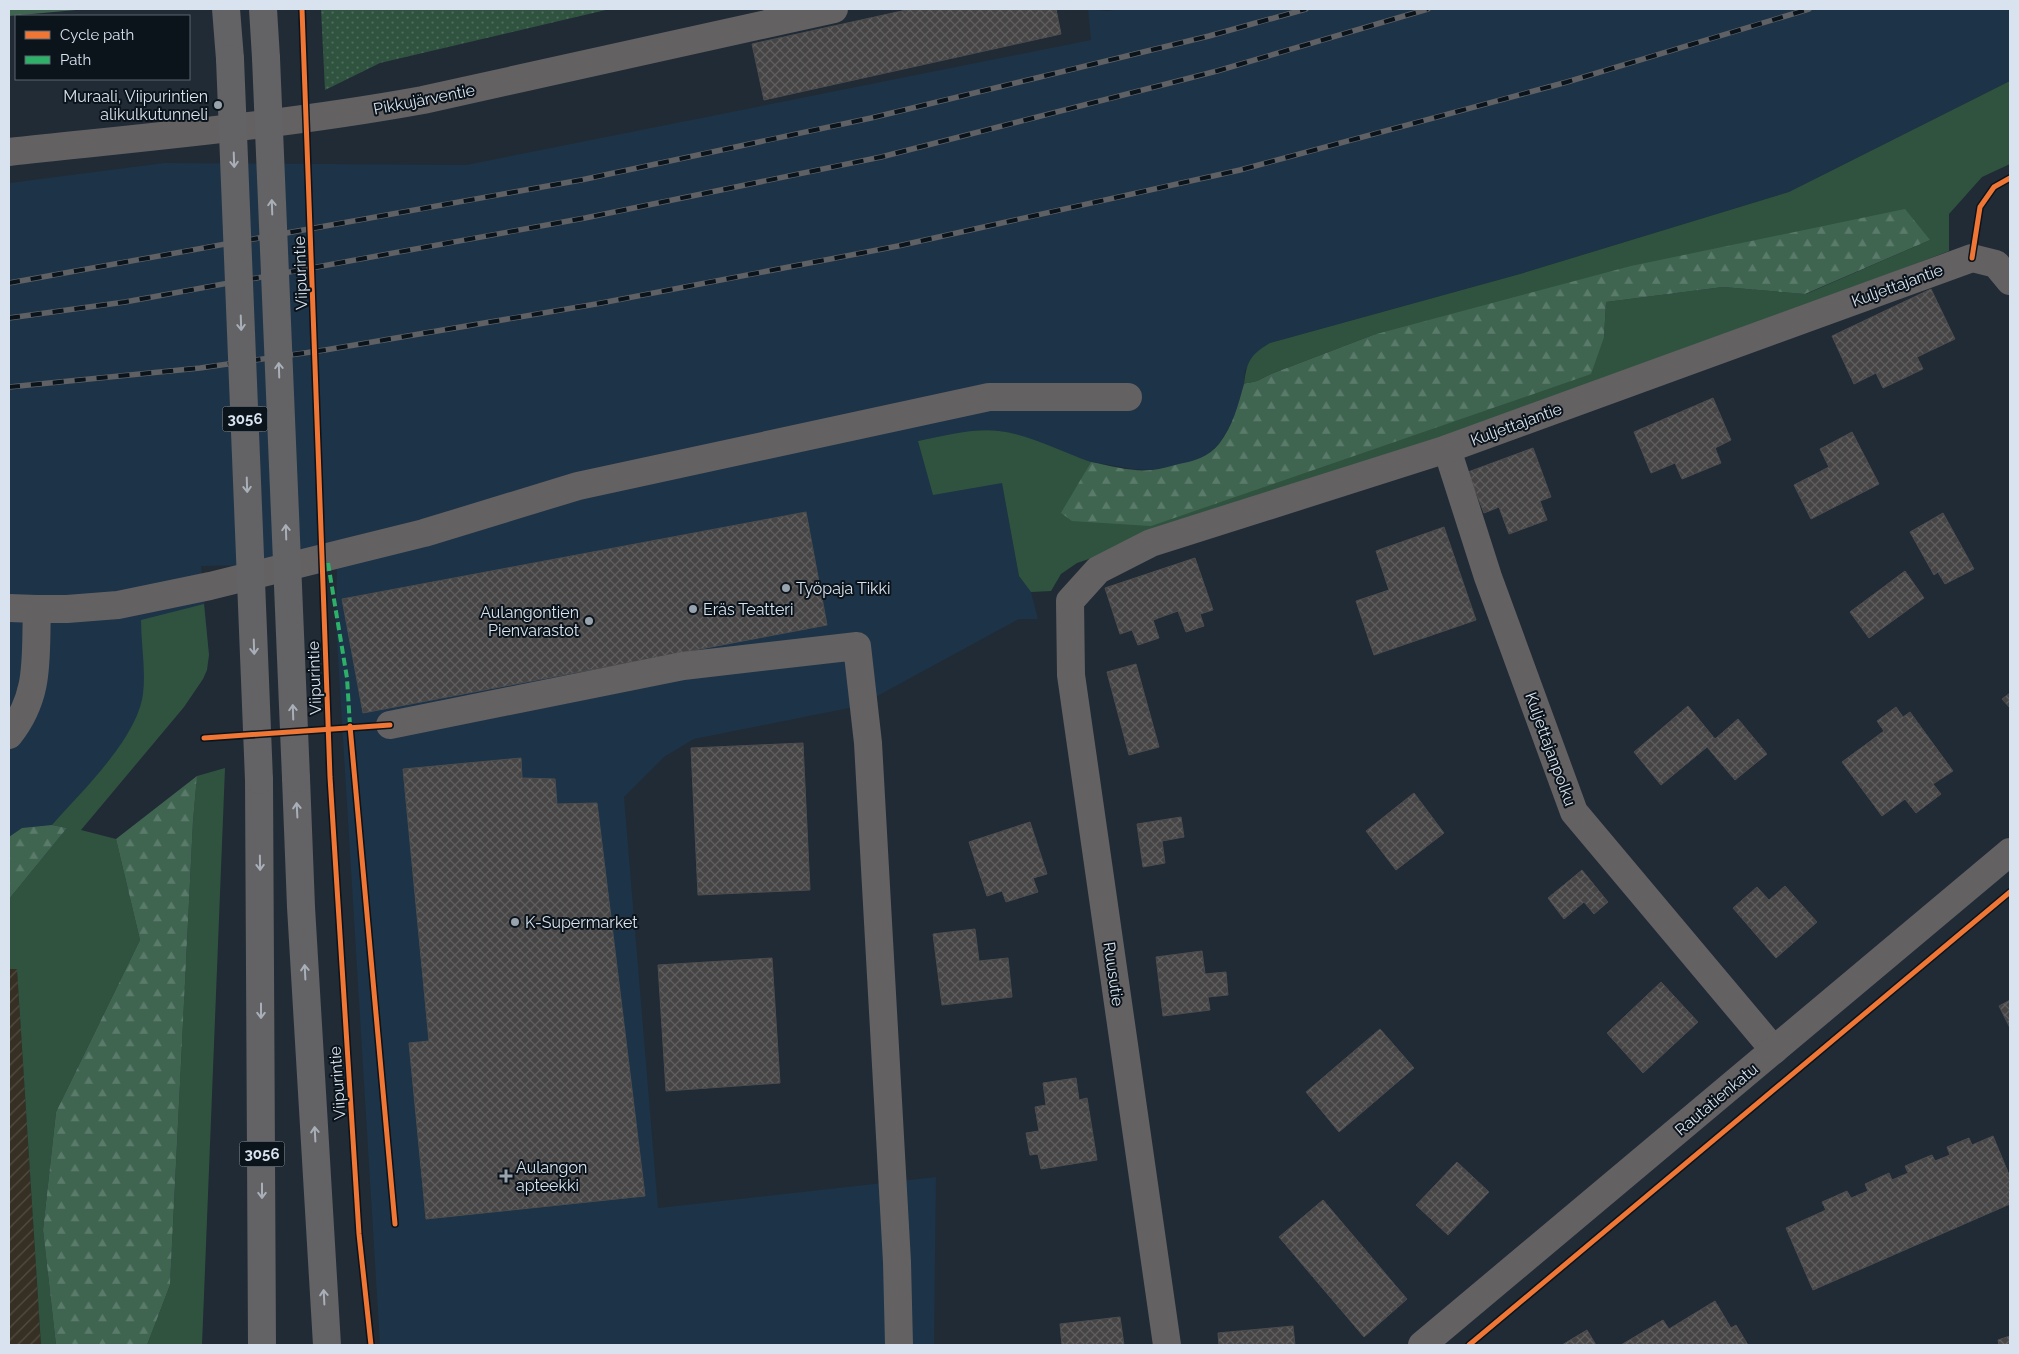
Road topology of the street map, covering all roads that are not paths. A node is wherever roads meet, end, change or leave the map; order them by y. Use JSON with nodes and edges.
{"nodes":[{"id":1,"x":226,"y":9,"type":"edge"},
{"id":2,"x":263,"y":9,"type":"edge"},
{"id":3,"x":834,"y":9,"type":"edge"},
{"id":4,"x":9,"y":152,"type":"edge"},
{"id":5,"x":2010,"y":281,"type":"edge"},
{"id":6,"x":1128,"y":397,"type":"dead end"},
{"id":7,"x":1447,"y":449,"type":"junction"},
{"id":8,"x":1070,"y":601,"type":"joint"},
{"id":9,"x":9,"y":608,"type":"edge"},
{"id":10,"x":37,"y":609,"type":"junction"},
{"id":11,"x":21,"y":686,"type":"edge"},
{"id":12,"x":390,"y":725,"type":"dead end"},
{"id":13,"x":9,"y":735,"type":"edge"},
{"id":14,"x":2010,"y":852,"type":"edge"},
{"id":15,"x":1774,"y":1050,"type":"junction"},
{"id":16,"x":262,"y":1345,"type":"edge"},
{"id":17,"x":327,"y":1345,"type":"edge"},
{"id":18,"x":899,"y":1345,"type":"edge"},
{"id":19,"x":1168,"y":1345,"type":"edge"},
{"id":20,"x":1422,"y":1345,"type":"edge"}],
"edges":[{"from":1,"to":16,"type":"main road","number":"3056","one_way":true,"bridge":true},
{"from":17,"to":2,"type":"main road","name":"Viipurintie","number":"3056","one_way":true,"bridge":true},
{"from":3,"to":4,"type":"street","name":"Pikkujärventie"},
{"from":5,"to":7,"type":"street","name":"Kuljettajantie"},
{"from":6,"to":10,"type":"street"},
{"from":7,"to":8,"type":"street","name":"Kuljettajantie"},
{"from":7,"to":15,"type":"street","name":"Kuljettajanpolku"},
{"from":8,"to":19,"type":"street","name":"Ruusutie"},
{"from":9,"to":10,"type":"street"},
{"from":10,"to":11,"type":"street"},
{"from":11,"to":13,"type":"street"},
{"from":12,"to":18,"type":"street"},
{"from":14,"to":15,"type":"street","name":"Rautatienkatu"},
{"from":15,"to":20,"type":"street","name":"Rautatienkatu"}]}
